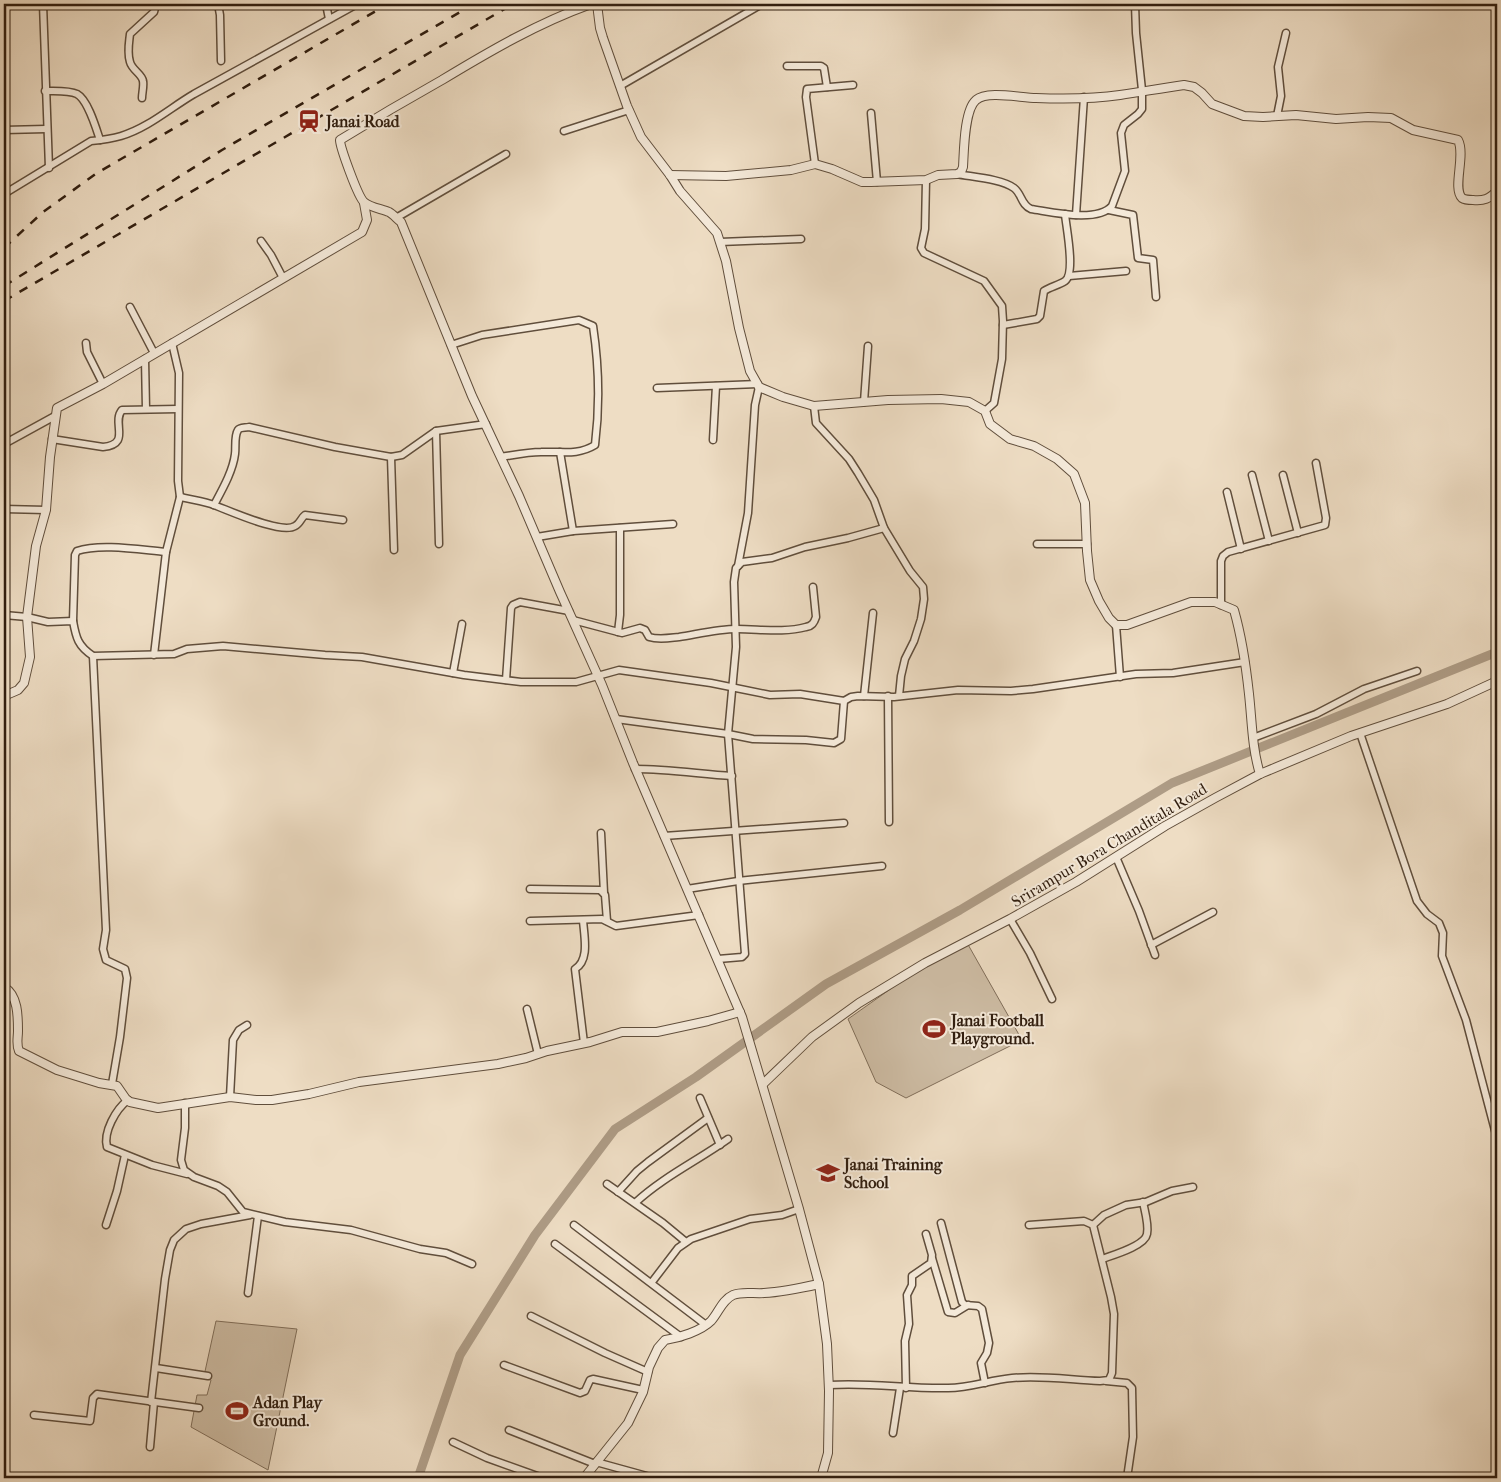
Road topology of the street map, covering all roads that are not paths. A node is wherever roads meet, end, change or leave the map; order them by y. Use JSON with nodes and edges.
{"nodes":[{"id":1,"x":43,"y":4,"type":"edge"},
{"id":2,"x":156,"y":4,"type":"edge"},
{"id":3,"x":218,"y":4,"type":"edge"},
{"id":4,"x":326,"y":4,"type":"edge"},
{"id":5,"x":357,"y":4,"type":"edge"},
{"id":6,"x":591,"y":4,"type":"edge"},
{"id":7,"x":597,"y":4,"type":"edge"},
{"id":8,"x":762,"y":4,"type":"edge"},
{"id":9,"x":1135,"y":4,"type":"edge"},
{"id":10,"x":329,"y":19,"type":"junction"},
{"id":11,"x":1286,"y":33,"type":"dead end"},
{"id":12,"x":221,"y":61,"type":"dead end"},
{"id":13,"x":787,"y":66,"type":"dead end"},
{"id":14,"x":853,"y":85,"type":"dead end"},
{"id":15,"x":620,"y":86,"type":"junction"},
{"id":16,"x":827,"y":87,"type":"junction"},
{"id":17,"x":1142,"y":90,"type":"junction"},
{"id":18,"x":45,"y":91,"type":"junction"},
{"id":19,"x":142,"y":98,"type":"dead end"},
{"id":20,"x":1084,"y":98,"type":"junction"},
{"id":21,"x":628,"y":110,"type":"junction"},
{"id":22,"x":871,"y":113,"type":"dead end"},
{"id":23,"x":1278,"y":116,"type":"junction"},
{"id":24,"x":46,"y":129,"type":"junction"},
{"id":25,"x":4,"y":130,"type":"edge"},
{"id":26,"x":564,"y":131,"type":"dead end"},
{"id":27,"x":100,"y":140,"type":"junction"},
{"id":28,"x":506,"y":154,"type":"dead end"},
{"id":29,"x":815,"y":164,"type":"junction"},
{"id":30,"x":49,"y":168,"type":"junction"},
{"id":31,"x":957,"y":174,"type":"junction"},
{"id":32,"x":670,"y":175,"type":"junction"},
{"id":33,"x":926,"y":180,"type":"junction"},
{"id":34,"x":876,"y":182,"type":"junction"},
{"id":35,"x":1497,"y":191,"type":"edge"},
{"id":36,"x":4,"y":194,"type":"edge"},
{"id":37,"x":364,"y":203,"type":"junction"},
{"id":38,"x":1109,"y":210,"type":"junction"},
{"id":39,"x":1065,"y":214,"type":"junction"},
{"id":40,"x":1076,"y":215,"type":"junction"},
{"id":41,"x":396,"y":218,"type":"junction"},
{"id":42,"x":801,"y":239,"type":"dead end"},
{"id":43,"x":261,"y":241,"type":"dead end"},
{"id":44,"x":720,"y":242,"type":"junction"},
{"id":45,"x":1126,"y":271,"type":"dead end"},
{"id":46,"x":1069,"y":276,"type":"junction"},
{"id":47,"x":283,"y":278,"type":"junction"},
{"id":48,"x":1156,"y":297,"type":"dead end"},
{"id":49,"x":130,"y":307,"type":"dead end"},
{"id":50,"x":1003,"y":325,"type":"junction"},
{"id":51,"x":86,"y":342,"type":"dead end"},
{"id":52,"x":172,"y":343,"type":"junction"},
{"id":53,"x":451,"y":345,"type":"junction"},
{"id":54,"x":868,"y":346,"type":"dead end"},
{"id":55,"x":154,"y":353,"type":"junction"},
{"id":56,"x":145,"y":359,"type":"junction"},
{"id":57,"x":103,"y":384,"type":"junction"},
{"id":58,"x":716,"y":386,"type":"junction"},
{"id":59,"x":759,"y":386,"type":"junction"},
{"id":60,"x":657,"y":388,"type":"dead end"},
{"id":61,"x":864,"y":402,"type":"junction"},
{"id":62,"x":814,"y":406,"type":"junction"},
{"id":63,"x":146,"y":409,"type":"junction"},
{"id":64,"x":178,"y":409,"type":"junction"},
{"id":65,"x":985,"y":411,"type":"junction"},
{"id":66,"x":56,"y":416,"type":"junction"},
{"id":67,"x":486,"y":424,"type":"junction"},
{"id":68,"x":436,"y":431,"type":"junction"},
{"id":69,"x":52,"y":439,"type":"junction"},
{"id":70,"x":713,"y":440,"type":"dead end"},
{"id":71,"x":4,"y":444,"type":"edge"},
{"id":72,"x":560,"y":452,"type":"junction"},
{"id":73,"x":391,"y":457,"type":"junction"},
{"id":74,"x":501,"y":457,"type":"junction"},
{"id":75,"x":1316,"y":463,"type":"dead end"},
{"id":76,"x":1252,"y":475,"type":"dead end"},
{"id":77,"x":1283,"y":475,"type":"dead end"},
{"id":78,"x":1227,"y":492,"type":"dead end"},
{"id":79,"x":180,"y":497,"type":"junction"},
{"id":80,"x":214,"y":505,"type":"junction"},
{"id":81,"x":4,"y":509,"type":"edge"},
{"id":82,"x":46,"y":510,"type":"junction"},
{"id":83,"x":343,"y":520,"type":"dead end"},
{"id":84,"x":673,"y":524,"type":"dead end"},
{"id":85,"x":620,"y":528,"type":"junction"},
{"id":86,"x":884,"y":528,"type":"junction"},
{"id":87,"x":573,"y":531,"type":"junction"},
{"id":88,"x":1298,"y":534,"type":"junction"},
{"id":89,"x":537,"y":537,"type":"junction"},
{"id":90,"x":1269,"y":541,"type":"junction"},
{"id":91,"x":439,"y":544,"type":"dead end"},
{"id":92,"x":1038,"y":544,"type":"dead end"},
{"id":93,"x":1087,"y":544,"type":"junction"},
{"id":94,"x":1241,"y":548,"type":"junction"},
{"id":95,"x":394,"y":550,"type":"dead end"},
{"id":96,"x":166,"y":552,"type":"junction"},
{"id":97,"x":738,"y":566,"type":"junction"},
{"id":98,"x":813,"y":588,"type":"dead end"},
{"id":99,"x":1221,"y":605,"type":"junction"},
{"id":100,"x":569,"y":611,"type":"junction"},
{"id":101,"x":873,"y":613,"type":"dead end"},
{"id":102,"x":4,"y":615,"type":"edge"},
{"id":103,"x":27,"y":617,"type":"junction"},
{"id":104,"x":573,"y":620,"type":"junction"},
{"id":105,"x":73,"y":621,"type":"junction"},
{"id":106,"x":462,"y":624,"type":"dead end"},
{"id":107,"x":1116,"y":625,"type":"junction"},
{"id":108,"x":735,"y":629,"type":"junction"},
{"id":109,"x":618,"y":632,"type":"junction"},
{"id":110,"x":154,"y":655,"type":"junction"},
{"id":111,"x":93,"y":656,"type":"junction"},
{"id":112,"x":1245,"y":662,"type":"junction"},
{"id":113,"x":1417,"y":671,"type":"dead end"},
{"id":114,"x":453,"y":673,"type":"junction"},
{"id":115,"x":598,"y":676,"type":"junction"},
{"id":116,"x":1120,"y":677,"type":"junction"},
{"id":117,"x":506,"y":680,"type":"junction"},
{"id":118,"x":1497,"y":681,"type":"edge"},
{"id":119,"x":733,"y":688,"type":"junction"},
{"id":120,"x":4,"y":696,"type":"edge"},
{"id":121,"x":864,"y":696,"type":"junction"},
{"id":122,"x":888,"y":696,"type":"junction"},
{"id":123,"x":899,"y":696,"type":"junction"},
{"id":124,"x":844,"y":701,"type":"junction"},
{"id":125,"x":616,"y":719,"type":"junction"},
{"id":126,"x":1360,"y":733,"type":"junction"},
{"id":127,"x":728,"y":734,"type":"junction"},
{"id":128,"x":1253,"y":742,"type":"junction"},
{"id":129,"x":636,"y":769,"type":"junction"},
{"id":130,"x":1260,"y":774,"type":"junction"},
{"id":131,"x":732,"y":776,"type":"junction"},
{"id":132,"x":889,"y":822,"type":"dead end"},
{"id":133,"x":844,"y":823,"type":"dead end"},
{"id":134,"x":736,"y":830,"type":"junction"},
{"id":135,"x":601,"y":833,"type":"dead end"},
{"id":136,"x":664,"y":836,"type":"junction"},
{"id":137,"x":1116,"y":857,"type":"junction"},
{"id":138,"x":882,"y":866,"type":"dead end"},
{"id":139,"x":738,"y":881,"type":"junction"},
{"id":140,"x":530,"y":888,"type":"dead end"},
{"id":141,"x":687,"y":889,"type":"junction"},
{"id":142,"x":604,"y":893,"type":"junction"},
{"id":143,"x":1213,"y":912,"type":"dead end"},
{"id":144,"x":699,"y":915,"type":"junction"},
{"id":145,"x":1010,"y":919,"type":"junction"},
{"id":146,"x":584,"y":920,"type":"junction"},
{"id":147,"x":530,"y":921,"type":"dead end"},
{"id":148,"x":607,"y":921,"type":"junction"},
{"id":149,"x":1151,"y":945,"type":"junction"},
{"id":150,"x":1155,"y":955,"type":"dead end"},
{"id":151,"x":718,"y":959,"type":"junction"},
{"id":152,"x":4,"y":987,"type":"edge"},
{"id":153,"x":1052,"y":999,"type":"dead end"},
{"id":154,"x":527,"y":1009,"type":"dead end"},
{"id":155,"x":740,"y":1012,"type":"junction"},
{"id":156,"x":247,"y":1025,"type":"dead end"},
{"id":157,"x":584,"y":1043,"type":"junction"},
{"id":158,"x":538,"y":1054,"type":"junction"},
{"id":159,"x":112,"y":1084,"type":"junction"},
{"id":160,"x":763,"y":1084,"type":"junction"},
{"id":161,"x":230,"y":1097,"type":"junction"},
{"id":162,"x":700,"y":1098,"type":"dead end"},
{"id":163,"x":128,"y":1100,"type":"junction"},
{"id":164,"x":185,"y":1102,"type":"junction"},
{"id":165,"x":708,"y":1118,"type":"junction"},
{"id":166,"x":1497,"y":1138,"type":"edge"},
{"id":167,"x":728,"y":1139,"type":"dead end"},
{"id":168,"x":720,"y":1145,"type":"junction"},
{"id":169,"x":125,"y":1155,"type":"junction"},
{"id":170,"x":187,"y":1174,"type":"junction"},
{"id":171,"x":607,"y":1184,"type":"dead end"},
{"id":172,"x":1192,"y":1187,"type":"dead end"},
{"id":173,"x":618,"y":1192,"type":"junction"},
{"id":174,"x":1143,"y":1202,"type":"junction"},
{"id":175,"x":635,"y":1203,"type":"junction"},
{"id":176,"x":799,"y":1209,"type":"junction"},
{"id":177,"x":255,"y":1216,"type":"junction"},
{"id":178,"x":941,"y":1223,"type":"dead end"},
{"id":179,"x":106,"y":1225,"type":"dead end"},
{"id":180,"x":574,"y":1225,"type":"dead end"},
{"id":181,"x":1029,"y":1225,"type":"dead end"},
{"id":182,"x":1093,"y":1225,"type":"junction"},
{"id":183,"x":926,"y":1234,"type":"dead end"},
{"id":184,"x":686,"y":1242,"type":"junction"},
{"id":185,"x":555,"y":1244,"type":"dead end"},
{"id":186,"x":932,"y":1258,"type":"junction"},
{"id":187,"x":1102,"y":1259,"type":"junction"},
{"id":188,"x":472,"y":1264,"type":"dead end"},
{"id":189,"x":652,"y":1282,"type":"junction"},
{"id":190,"x":818,"y":1284,"type":"junction"},
{"id":191,"x":248,"y":1293,"type":"dead end"},
{"id":192,"x":968,"y":1305,"type":"junction"},
{"id":193,"x":531,"y":1316,"type":"dead end"},
{"id":194,"x":706,"y":1325,"type":"junction"},
{"id":195,"x":681,"y":1337,"type":"junction"},
{"id":196,"x":504,"y":1366,"type":"dead end"},
{"id":197,"x":156,"y":1368,"type":"junction"},
{"id":198,"x":648,"y":1372,"type":"junction"},
{"id":199,"x":208,"y":1376,"type":"dead end"},
{"id":200,"x":1106,"y":1381,"type":"junction"},
{"id":201,"x":985,"y":1383,"type":"junction"},
{"id":202,"x":829,"y":1385,"type":"junction"},
{"id":203,"x":903,"y":1388,"type":"junction"},
{"id":204,"x":644,"y":1390,"type":"junction"},
{"id":205,"x":152,"y":1402,"type":"junction"},
{"id":206,"x":199,"y":1408,"type":"dead end"},
{"id":207,"x":34,"y":1415,"type":"dead end"},
{"id":208,"x":509,"y":1430,"type":"dead end"},
{"id":209,"x":893,"y":1434,"type":"dead end"},
{"id":210,"x":453,"y":1442,"type":"dead end"},
{"id":211,"x":150,"y":1447,"type":"dead end"},
{"id":212,"x":596,"y":1462,"type":"junction"},
{"id":213,"x":542,"y":1478,"type":"edge"},
{"id":214,"x":584,"y":1478,"type":"edge"},
{"id":215,"x":654,"y":1478,"type":"edge"},
{"id":216,"x":821,"y":1478,"type":"edge"},
{"id":217,"x":1127,"y":1478,"type":"edge"}],
"edges":[{"from":1,"to":18,"type":"street"},
{"from":2,"to":19,"type":"street"},
{"from":3,"to":12,"type":"street"},
{"from":4,"to":10,"type":"street"},
{"from":5,"to":10,"type":"street"},
{"from":6,"to":37,"type":"street"},
{"from":7,"to":15,"type":"street"},
{"from":8,"to":15,"type":"street"},
{"from":9,"to":17,"type":"street"},
{"from":10,"to":27,"type":"street"},
{"from":11,"to":23,"type":"street"},
{"from":13,"to":16,"type":"street"},
{"from":14,"to":16,"type":"street"},
{"from":15,"to":21,"type":"street"},
{"from":16,"to":29,"type":"street"},
{"from":17,"to":20,"type":"street"},
{"from":17,"to":23,"type":"street"},
{"from":17,"to":38,"type":"street"},
{"from":18,"to":24,"type":"street"},
{"from":18,"to":27,"type":"street"},
{"from":20,"to":31,"type":"street"},
{"from":20,"to":40,"type":"street"},
{"from":21,"to":26,"type":"street"},
{"from":21,"to":32,"type":"street"},
{"from":22,"to":34,"type":"street"},
{"from":23,"to":35,"type":"street"},
{"from":24,"to":25,"type":"street"},
{"from":24,"to":30,"type":"street"},
{"from":27,"to":30,"type":"street"},
{"from":28,"to":41,"type":"street"},
{"from":29,"to":32,"type":"street"},
{"from":29,"to":34,"type":"street"},
{"from":30,"to":36,"type":"street"},
{"from":31,"to":33,"type":"street"},
{"from":31,"to":39,"type":"street"},
{"from":32,"to":44,"type":"street"},
{"from":33,"to":34,"type":"street"},
{"from":33,"to":50,"type":"street"},
{"from":37,"to":41,"type":"street"},
{"from":37,"to":47,"type":"street"},
{"from":38,"to":40,"type":"street"},
{"from":38,"to":48,"type":"street"},
{"from":39,"to":40,"type":"street"},
{"from":39,"to":46,"type":"street"},
{"from":41,"to":53,"type":"street"},
{"from":42,"to":44,"type":"street"},
{"from":43,"to":47,"type":"street"},
{"from":44,"to":59,"type":"street"},
{"from":45,"to":46,"type":"street"},
{"from":46,"to":50,"type":"street"},
{"from":47,"to":52,"type":"street"},
{"from":49,"to":55,"type":"street"},
{"from":50,"to":65,"type":"street"},
{"from":51,"to":57,"type":"street"},
{"from":52,"to":55,"type":"street"},
{"from":52,"to":64,"type":"street"},
{"from":53,"to":67,"type":"street"},
{"from":53,"to":72,"type":"street"},
{"from":54,"to":61,"type":"street"},
{"from":55,"to":56,"type":"street"},
{"from":56,"to":57,"type":"street"},
{"from":56,"to":63,"type":"street"},
{"from":57,"to":66,"type":"street"},
{"from":58,"to":59,"type":"street"},
{"from":58,"to":60,"type":"street"},
{"from":58,"to":70,"type":"street"},
{"from":59,"to":62,"type":"street"},
{"from":59,"to":97,"type":"street"},
{"from":61,"to":62,"type":"street"},
{"from":61,"to":65,"type":"street"},
{"from":62,"to":86,"type":"street"},
{"from":63,"to":64,"type":"street"},
{"from":63,"to":69,"type":"street"},
{"from":64,"to":79,"type":"street"},
{"from":65,"to":93,"type":"street"},
{"from":66,"to":69,"type":"street"},
{"from":66,"to":71,"type":"street"},
{"from":67,"to":68,"type":"street"},
{"from":67,"to":74,"type":"street"},
{"from":68,"to":73,"type":"street"},
{"from":68,"to":91,"type":"street"},
{"from":69,"to":82,"type":"street"},
{"from":72,"to":74,"type":"street"},
{"from":72,"to":87,"type":"street"},
{"from":73,"to":80,"type":"street"},
{"from":73,"to":95,"type":"street"},
{"from":74,"to":89,"type":"street"},
{"from":75,"to":88,"type":"street"},
{"from":76,"to":90,"type":"street"},
{"from":77,"to":88,"type":"street"},
{"from":78,"to":94,"type":"street"},
{"from":79,"to":80,"type":"street"},
{"from":79,"to":96,"type":"street"},
{"from":80,"to":83,"type":"street"},
{"from":81,"to":82,"type":"street"},
{"from":82,"to":103,"type":"street"},
{"from":84,"to":85,"type":"street"},
{"from":85,"to":87,"type":"street"},
{"from":85,"to":109,"type":"street"},
{"from":86,"to":97,"type":"street"},
{"from":86,"to":123,"type":"street"},
{"from":87,"to":89,"type":"street"},
{"from":88,"to":90,"type":"street"},
{"from":89,"to":100,"type":"street"},
{"from":90,"to":94,"type":"street"},
{"from":92,"to":93,"type":"street"},
{"from":93,"to":107,"type":"street"},
{"from":94,"to":99,"type":"street"},
{"from":96,"to":105,"type":"street"},
{"from":96,"to":110,"type":"street"},
{"from":97,"to":108,"type":"street"},
{"from":98,"to":108,"type":"street"},
{"from":99,"to":107,"type":"street"},
{"from":99,"to":112,"type":"street"},
{"from":100,"to":104,"type":"street"},
{"from":100,"to":117,"type":"street"},
{"from":101,"to":121,"type":"street"},
{"from":102,"to":103,"type":"street"},
{"from":103,"to":105,"type":"street"},
{"from":103,"to":120,"type":"street"},
{"from":104,"to":109,"type":"street"},
{"from":104,"to":115,"type":"street"},
{"from":105,"to":111,"type":"street"},
{"from":106,"to":114,"type":"street"},
{"from":107,"to":116,"type":"street"},
{"from":108,"to":109,"type":"street"},
{"from":108,"to":119,"type":"street"},
{"from":110,"to":111,"type":"street"},
{"from":110,"to":114,"type":"street"},
{"from":111,"to":159,"type":"street"},
{"from":112,"to":116,"type":"street"},
{"from":112,"to":128,"type":"street"},
{"from":113,"to":128,"type":"street"},
{"from":114,"to":117,"type":"street"},
{"from":115,"to":117,"type":"street"},
{"from":115,"to":119,"type":"street"},
{"from":115,"to":125,"type":"street"},
{"from":116,"to":123,"type":"street"},
{"from":118,"to":126,"type":"street","name":"Srirampur Bora Chanditala Road"},
{"from":119,"to":124,"type":"street"},
{"from":119,"to":127,"type":"street"},
{"from":121,"to":122,"type":"street"},
{"from":121,"to":124,"type":"street"},
{"from":122,"to":123,"type":"street"},
{"from":122,"to":132,"type":"street"},
{"from":124,"to":127,"type":"street"},
{"from":125,"to":127,"type":"street"},
{"from":125,"to":129,"type":"street"},
{"from":126,"to":130,"type":"street","name":"Srirampur Bora Chanditala Road"},
{"from":126,"to":166,"type":"street"},
{"from":127,"to":131,"type":"street"},
{"from":128,"to":130,"type":"street"},
{"from":129,"to":131,"type":"street"},
{"from":129,"to":136,"type":"street"},
{"from":130,"to":137,"type":"street","name":"Srirampur Bora Chanditala Road"},
{"from":131,"to":134,"type":"street"},
{"from":133,"to":134,"type":"street"},
{"from":134,"to":136,"type":"street"},
{"from":134,"to":139,"type":"street"},
{"from":135,"to":142,"type":"street"},
{"from":136,"to":141,"type":"street"},
{"from":137,"to":145,"type":"street","name":"Srirampur Bora Chanditala Road"},
{"from":137,"to":149,"type":"street"},
{"from":138,"to":139,"type":"street"},
{"from":139,"to":141,"type":"street"},
{"from":139,"to":151,"type":"street"},
{"from":140,"to":142,"type":"street"},
{"from":141,"to":144,"type":"street"},
{"from":142,"to":148,"type":"street"},
{"from":143,"to":149,"type":"street"},
{"from":144,"to":148,"type":"street"},
{"from":144,"to":151,"type":"street"},
{"from":145,"to":153,"type":"street"},
{"from":145,"to":160,"type":"street","name":"Srirampur Bora Chanditala Road"},
{"from":146,"to":147,"type":"street"},
{"from":146,"to":148,"type":"street"},
{"from":146,"to":157,"type":"street"},
{"from":149,"to":150,"type":"street"},
{"from":151,"to":155,"type":"street"},
{"from":152,"to":159,"type":"street"},
{"from":154,"to":158,"type":"street"},
{"from":155,"to":157,"type":"street"},
{"from":155,"to":160,"type":"street"},
{"from":156,"to":161,"type":"street"},
{"from":157,"to":158,"type":"street"},
{"from":158,"to":161,"type":"street"},
{"from":159,"to":163,"type":"street"},
{"from":160,"to":176,"type":"street"},
{"from":161,"to":164,"type":"street"},
{"from":162,"to":165,"type":"street"},
{"from":163,"to":164,"type":"street"},
{"from":163,"to":169,"type":"street"},
{"from":164,"to":170,"type":"street"},
{"from":165,"to":168,"type":"street"},
{"from":165,"to":173,"type":"street"},
{"from":167,"to":168,"type":"street"},
{"from":168,"to":175,"type":"street"},
{"from":169,"to":170,"type":"street"},
{"from":169,"to":179,"type":"street"},
{"from":170,"to":177,"type":"street"},
{"from":171,"to":173,"type":"street"},
{"from":172,"to":174,"type":"street"},
{"from":173,"to":175,"type":"street"},
{"from":174,"to":182,"type":"street"},
{"from":174,"to":187,"type":"street"},
{"from":175,"to":184,"type":"street"},
{"from":176,"to":184,"type":"street"},
{"from":176,"to":190,"type":"street"},
{"from":177,"to":188,"type":"street"},
{"from":177,"to":191,"type":"street"},
{"from":177,"to":197,"type":"street"},
{"from":178,"to":192,"type":"street"},
{"from":180,"to":189,"type":"street"},
{"from":181,"to":182,"type":"street"},
{"from":182,"to":187,"type":"street"},
{"from":183,"to":186,"type":"street"},
{"from":184,"to":189,"type":"street"},
{"from":185,"to":195,"type":"street"},
{"from":186,"to":192,"type":"street"},
{"from":186,"to":203,"type":"street"},
{"from":187,"to":200,"type":"street"},
{"from":189,"to":194,"type":"street"},
{"from":190,"to":194,"type":"street"},
{"from":190,"to":202,"type":"street"},
{"from":192,"to":201,"type":"street"},
{"from":193,"to":198,"type":"street"},
{"from":194,"to":195,"type":"street"},
{"from":195,"to":198,"type":"street"},
{"from":196,"to":204,"type":"street"},
{"from":197,"to":199,"type":"street"},
{"from":197,"to":205,"type":"street"},
{"from":198,"to":204,"type":"street"},
{"from":200,"to":201,"type":"street"},
{"from":200,"to":217,"type":"street"},
{"from":201,"to":203,"type":"street"},
{"from":202,"to":203,"type":"street"},
{"from":202,"to":216,"type":"street"},
{"from":203,"to":209,"type":"street"},
{"from":204,"to":212,"type":"street"},
{"from":205,"to":206,"type":"street"},
{"from":205,"to":207,"type":"street"},
{"from":205,"to":211,"type":"street"},
{"from":208,"to":212,"type":"street"},
{"from":210,"to":213,"type":"street"},
{"from":212,"to":214,"type":"street"},
{"from":212,"to":215,"type":"street"}]}
